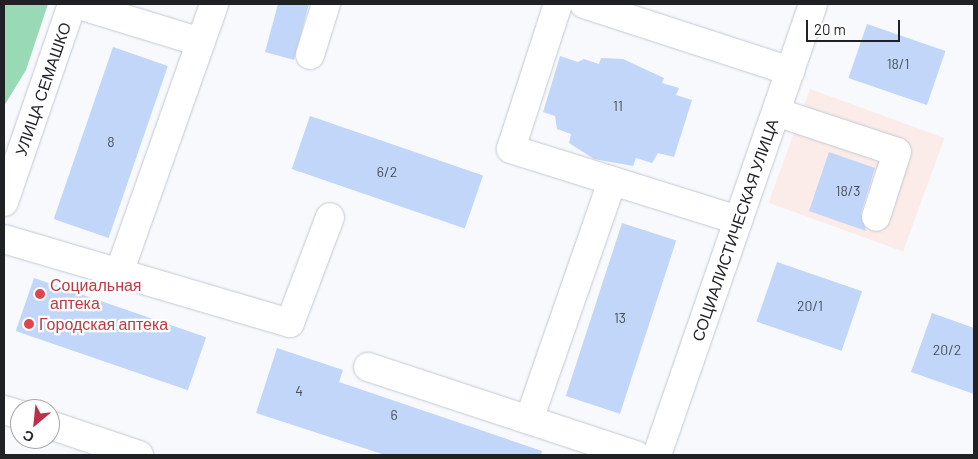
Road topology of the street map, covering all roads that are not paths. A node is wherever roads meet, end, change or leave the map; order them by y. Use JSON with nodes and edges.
{"nodes":[{"id":1,"x":74,"y":4,"type":"edge"},
{"id":2,"x":214,"y":4,"type":"edge"},
{"id":3,"x":326,"y":4,"type":"edge"},
{"id":4,"x":558,"y":4,"type":"edge"},
{"id":5,"x":584,"y":4,"type":"edge"},
{"id":6,"x":813,"y":4,"type":"edge"},
{"id":7,"x":630,"y":11,"type":"edge"},
{"id":8,"x":200,"y":42,"type":"junction"},
{"id":9,"x":310,"y":55,"type":"dead end"},
{"id":10,"x":790,"y":71,"type":"junction"},
{"id":11,"x":776,"y":112,"type":"junction"},
{"id":12,"x":612,"y":181,"type":"junction"},
{"id":13,"x":4,"y":202,"type":"edge"},
{"id":14,"x":330,"y":217,"type":"dead end"},
{"id":15,"x":876,"y":217,"type":"dead end"},
{"id":16,"x":738,"y":220,"type":"junction"},
{"id":17,"x":4,"y":240,"type":"edge"},
{"id":18,"x":119,"y":273,"type":"junction"},
{"id":19,"x":368,"y":367,"type":"dead end"},
{"id":20,"x":530,"y":420,"type":"junction"},
{"id":21,"x":60,"y":429,"type":"edge"},
{"id":22,"x":132,"y":454,"type":"edge"},
{"id":23,"x":636,"y":455,"type":"edge"},
{"id":24,"x":657,"y":455,"type":"edge"}],
"edges":[{"from":1,"to":8,"type":"street"},
{"from":1,"to":13,"type":"street","name":"УЛИЦА СЕМАШКО"},
{"from":2,"to":8,"type":"street"},
{"from":3,"to":9,"type":"street"},
{"from":4,"to":12,"type":"street"},
{"from":5,"to":7,"type":"street"},
{"from":6,"to":10,"type":"street","name":"СОЦИАЛИСТИЧЕСКАЯ УЛИЦА"},
{"from":7,"to":10,"type":"street"},
{"from":8,"to":18,"type":"street"},
{"from":10,"to":11,"type":"street","name":"СОЦИАЛИСТИЧЕСКАЯ УЛИЦА"},
{"from":11,"to":15,"type":"street"},
{"from":11,"to":16,"type":"street","name":"СОЦИАЛИСТИЧЕСКАЯ УЛИЦА"},
{"from":12,"to":16,"type":"street"},
{"from":12,"to":20,"type":"street"},
{"from":14,"to":18,"type":"street"},
{"from":16,"to":24,"type":"street","name":"СОЦИАЛИСТИЧЕСКАЯ УЛИЦА"},
{"from":17,"to":18,"type":"street"},
{"from":19,"to":20,"type":"street"},
{"from":20,"to":23,"type":"street"},
{"from":21,"to":22,"type":"street"}]}
